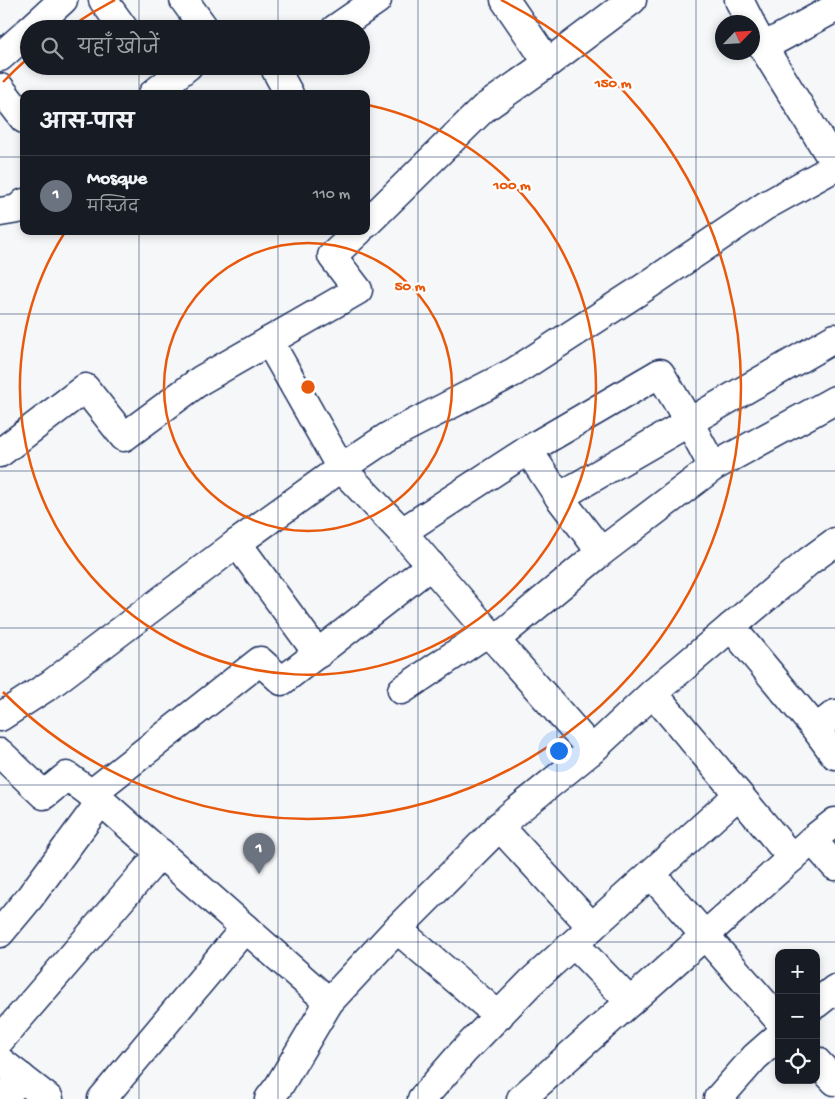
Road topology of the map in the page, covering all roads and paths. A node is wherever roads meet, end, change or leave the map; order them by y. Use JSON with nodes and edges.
{"nodes":[{"id":1,"x":63,"y":0,"type":"edge"},
{"id":2,"x":103,"y":0,"type":"edge"},
{"id":3,"x":184,"y":0,"type":"edge"},
{"id":4,"x":376,"y":0,"type":"edge"},
{"id":5,"x":505,"y":0,"type":"edge"},
{"id":6,"x":632,"y":0,"type":"edge"},
{"id":7,"x":739,"y":0,"type":"edge"},
{"id":8,"x":835,"y":8,"type":"edge"},
{"id":9,"x":746,"y":15,"type":"edge"},
{"id":10,"x":41,"y":20,"type":"edge"},
{"id":11,"x":117,"y":20,"type":"edge"},
{"id":12,"x":198,"y":20,"type":"edge"},
{"id":13,"x":348,"y":20,"type":"edge"},
{"id":14,"x":760,"y":36,"type":"edge"},
{"id":15,"x":20,"y":39,"type":"edge"},
{"id":16,"x":760,"y":40,"type":"edge"},
{"id":17,"x":0,"y":57,"type":"edge"},
{"id":18,"x":548,"y":63,"type":"junction"},
{"id":19,"x":169,"y":75,"type":"edge"},
{"id":20,"x":279,"y":75,"type":"edge"},
{"id":21,"x":157,"y":81,"type":"edge"},
{"id":22,"x":0,"y":88,"type":"edge"},
{"id":23,"x":287,"y":90,"type":"edge"},
{"id":24,"x":20,"y":114,"type":"edge"},
{"id":25,"x":835,"y":166,"type":"edge"},
{"id":26,"x":20,"y":207,"type":"edge"},
{"id":27,"x":0,"y":212,"type":"edge"},
{"id":28,"x":370,"y":220,"type":"edge"},
{"id":29,"x":355,"y":235,"type":"edge"},
{"id":30,"x":835,"y":338,"type":"edge"},
{"id":31,"x":269,"y":341,"type":"junction"},
{"id":32,"x":835,"y":400,"type":"edge"},
{"id":33,"x":689,"y":422,"type":"junction"},
{"id":34,"x":528,"y":450,"type":"junction"},
{"id":35,"x":0,"y":453,"type":"edge"},
{"id":36,"x":713,"y":467,"type":"junction"},
{"id":37,"x":341,"y":468,"type":"junction"},
{"id":38,"x":559,"y":497,"type":"junction"},
{"id":39,"x":402,"y":532,"type":"junction"},
{"id":40,"x":835,"y":542,"type":"edge"},
{"id":41,"x":237,"y":543,"type":"junction"},
{"id":42,"x":601,"y":552,"type":"junction"},
{"id":43,"x":431,"y":565,"type":"junction"},
{"id":44,"x":731,"y":627,"type":"junction"},
{"id":45,"x":491,"y":636,"type":"junction"},
{"id":46,"x":318,"y":654,"type":"junction"},
{"id":47,"x":402,"y":690,"type":"dead end"},
{"id":48,"x":653,"y":693,"type":"junction"},
{"id":49,"x":0,"y":718,"type":"edge"},
{"id":50,"x":825,"y":722,"type":"edge"},
{"id":51,"x":592,"y":750,"type":"junction"},
{"id":52,"x":0,"y":753,"type":"edge"},
{"id":53,"x":835,"y":755,"type":"edge"},
{"id":54,"x":738,"y":795,"type":"junction"},
{"id":55,"x":96,"y":798,"type":"junction"},
{"id":56,"x":835,"y":822,"type":"edge"},
{"id":57,"x":499,"y":826,"type":"junction"},
{"id":58,"x":812,"y":840,"type":"junction"},
{"id":59,"x":161,"y":853,"type":"junction"},
{"id":60,"x":792,"y":858,"type":"junction"},
{"id":61,"x":835,"y":866,"type":"edge"},
{"id":62,"x":651,"y":874,"type":"junction"},
{"id":63,"x":245,"y":928,"type":"junction"},
{"id":64,"x":397,"y":929,"type":"junction"},
{"id":65,"x":0,"y":933,"type":"edge"},
{"id":66,"x":583,"y":936,"type":"junction"},
{"id":67,"x":704,"y":936,"type":"junction"},
{"id":68,"x":835,"y":989,"type":"edge"},
{"id":69,"x":820,"y":1001,"type":"edge"},
{"id":70,"x":330,"y":1002,"type":"junction"},
{"id":71,"x":630,"y":1002,"type":"junction"},
{"id":72,"x":498,"y":1016,"type":"junction"},
{"id":73,"x":775,"y":1016,"type":"edge"},
{"id":74,"x":776,"y":1039,"type":"edge"},
{"id":75,"x":0,"y":1040,"type":"edge"},
{"id":76,"x":0,"y":1061,"type":"edge"},
{"id":77,"x":820,"y":1065,"type":"edge"},
{"id":78,"x":21,"y":1077,"type":"junction"},
{"id":79,"x":835,"y":1081,"type":"edge"},
{"id":80,"x":3,"y":1099,"type":"edge"},
{"id":81,"x":49,"y":1099,"type":"edge"},
{"id":82,"x":102,"y":1099,"type":"edge"},
{"id":83,"x":269,"y":1099,"type":"edge"},
{"id":84,"x":422,"y":1099,"type":"edge"},
{"id":85,"x":522,"y":1099,"type":"edge"},
{"id":86,"x":718,"y":1099,"type":"edge"}],
"edges":[{"from":1,"to":10,"type":"street"},
{"from":2,"to":11,"type":"street"},
{"from":3,"to":12,"type":"street"},
{"from":4,"to":13,"type":"street"},
{"from":5,"to":18,"type":"street"},
{"from":6,"to":18,"type":"street"},
{"from":7,"to":9,"type":"street"},
{"from":8,"to":14,"type":"street"},
{"from":15,"to":17,"type":"street"},
{"from":16,"to":25,"type":"street"},
{"from":18,"to":28,"type":"street"},
{"from":19,"to":21,"type":"street"},
{"from":20,"to":23,"type":"street"},
{"from":22,"to":24,"type":"street"},
{"from":25,"to":37,"type":"street"},
{"from":26,"to":27,"type":"street"},
{"from":29,"to":31,"type":"street"},
{"from":30,"to":33,"type":"street"},
{"from":31,"to":35,"type":"street"},
{"from":31,"to":37,"type":"street"},
{"from":32,"to":36,"type":"street"},
{"from":33,"to":34,"type":"street"},
{"from":33,"to":36,"type":"street"},
{"from":33,"to":38,"type":"street"},
{"from":34,"to":38,"type":"street"},
{"from":34,"to":39,"type":"street"},
{"from":36,"to":42,"type":"street"},
{"from":37,"to":39,"type":"street"},
{"from":37,"to":41,"type":"street"},
{"from":38,"to":42,"type":"street"},
{"from":39,"to":43,"type":"street"},
{"from":40,"to":44,"type":"street"},
{"from":41,"to":46,"type":"street"},
{"from":41,"to":49,"type":"street"},
{"from":42,"to":45,"type":"street"},
{"from":43,"to":45,"type":"street"},
{"from":43,"to":46,"type":"street"},
{"from":44,"to":48,"type":"street"},
{"from":44,"to":50,"type":"street"},
{"from":45,"to":47,"type":"street"},
{"from":45,"to":51,"type":"street"},
{"from":46,"to":55,"type":"street"},
{"from":48,"to":51,"type":"street"},
{"from":48,"to":54,"type":"street"},
{"from":50,"to":53,"type":"street"},
{"from":51,"to":57,"type":"street"},
{"from":52,"to":55,"type":"street"},
{"from":54,"to":60,"type":"street"},
{"from":54,"to":62,"type":"street"},
{"from":55,"to":59,"type":"street"},
{"from":55,"to":65,"type":"street"},
{"from":56,"to":58,"type":"street"},
{"from":57,"to":64,"type":"street"},
{"from":57,"to":66,"type":"street"},
{"from":58,"to":60,"type":"street"},
{"from":58,"to":61,"type":"street"},
{"from":59,"to":63,"type":"street"},
{"from":59,"to":75,"type":"street"},
{"from":60,"to":67,"type":"street"},
{"from":62,"to":66,"type":"street"},
{"from":62,"to":67,"type":"street"},
{"from":63,"to":70,"type":"street"},
{"from":63,"to":82,"type":"street"},
{"from":64,"to":70,"type":"street"},
{"from":64,"to":72,"type":"street"},
{"from":66,"to":71,"type":"street"},
{"from":66,"to":72,"type":"street"},
{"from":67,"to":71,"type":"street"},
{"from":67,"to":73,"type":"street"},
{"from":68,"to":69,"type":"street"},
{"from":70,"to":83,"type":"street"},
{"from":71,"to":85,"type":"street"},
{"from":72,"to":84,"type":"street"},
{"from":74,"to":86,"type":"street"},
{"from":76,"to":78,"type":"street"},
{"from":77,"to":79,"type":"street"},
{"from":78,"to":80,"type":"street"},
{"from":78,"to":81,"type":"street"}]}
